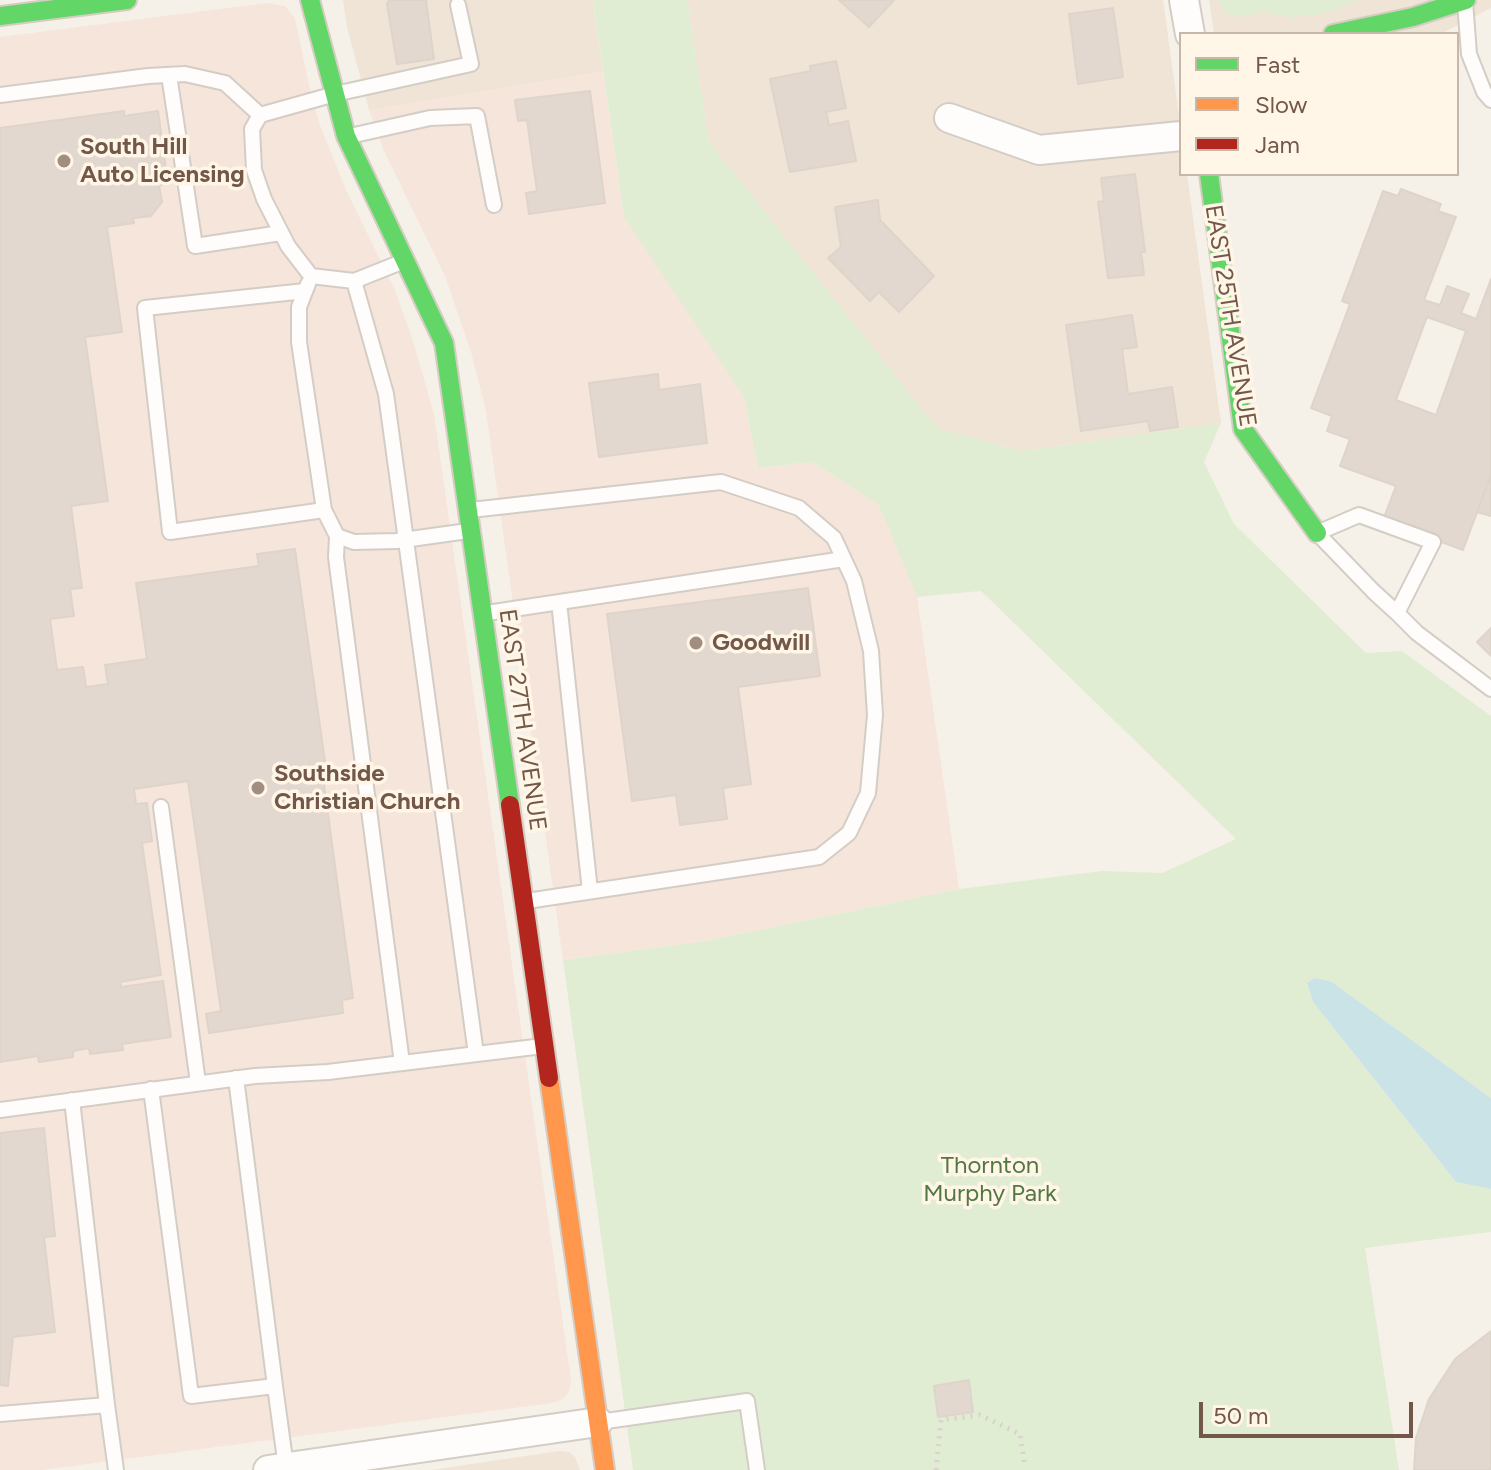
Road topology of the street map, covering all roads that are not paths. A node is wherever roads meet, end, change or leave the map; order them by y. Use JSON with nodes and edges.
{"nodes":[{"id":1,"x":127,"y":0,"type":"edge"},
{"id":2,"x":310,"y":0,"type":"edge"},
{"id":3,"x":1184,"y":0,"type":"edge"},
{"id":4,"x":1465,"y":0,"type":"edge"},
{"id":5,"x":458,"y":5,"type":"dead end"},
{"id":6,"x":0,"y":16,"type":"edge"},
{"id":7,"x":1190,"y":32,"type":"edge"},
{"id":8,"x":1342,"y":32,"type":"edge"},
{"id":9,"x":169,"y":75,"type":"junction"},
{"id":10,"x":335,"y":94,"type":"junction"},
{"id":11,"x":0,"y":95,"type":"edge"},
{"id":12,"x":1491,"y":100,"type":"edge"},
{"id":13,"x":260,"y":115,"type":"junction"},
{"id":14,"x":949,"y":118,"type":"dead end"},
{"id":15,"x":346,"y":136,"type":"junction"},
{"id":16,"x":1179,"y":136,"type":"edge"},
{"id":17,"x":1209,"y":176,"type":"edge"},
{"id":18,"x":494,"y":205,"type":"dead end"},
{"id":19,"x":281,"y":233,"type":"junction"},
{"id":20,"x":405,"y":261,"type":"junction"},
{"id":21,"x":311,"y":276,"type":"junction"},
{"id":22,"x":354,"y":281,"type":"junction"},
{"id":23,"x":305,"y":291,"type":"junction"},
{"id":24,"x":324,"y":510,"type":"junction"},
{"id":25,"x":467,"y":510,"type":"junction"},
{"id":26,"x":470,"y":531,"type":"junction"},
{"id":27,"x":1317,"y":533,"type":"junction"},
{"id":28,"x":337,"y":536,"type":"junction"},
{"id":29,"x":405,"y":539,"type":"junction"},
{"id":30,"x":844,"y":559,"type":"junction"},
{"id":31,"x":559,"y":602,"type":"junction"},
{"id":32,"x":482,"y":613,"type":"junction"},
{"id":33,"x":1397,"y":613,"type":"junction"},
{"id":34,"x":1491,"y":689,"type":"edge"},
{"id":35,"x":161,"y":807,"type":"dead end"},
{"id":36,"x":590,"y":891,"type":"junction"},
{"id":37,"x":523,"y":901,"type":"junction"},
{"id":38,"x":543,"y":1046,"type":"junction"},
{"id":39,"x":476,"y":1054,"type":"junction"},
{"id":40,"x":402,"y":1063,"type":"junction"},
{"id":41,"x":236,"y":1078,"type":"junction"},
{"id":42,"x":198,"y":1083,"type":"junction"},
{"id":43,"x":151,"y":1089,"type":"junction"},
{"id":44,"x":72,"y":1100,"type":"junction"},
{"id":45,"x":0,"y":1110,"type":"edge"},
{"id":46,"x":275,"y":1386,"type":"junction"},
{"id":47,"x":107,"y":1405,"type":"junction"},
{"id":48,"x":0,"y":1414,"type":"edge"},
{"id":49,"x":598,"y":1422,"type":"junction"},
{"id":50,"x":277,"y":1469,"type":"edge"},
{"id":51,"x":116,"y":1470,"type":"edge"},
{"id":52,"x":605,"y":1470,"type":"edge"},
{"id":53,"x":757,"y":1470,"type":"edge"}],
"edges":[{"from":1,"to":6,"type":"street"},
{"from":2,"to":10,"type":"street","name":"EAST 27TH AVENUE"},
{"from":3,"to":7,"type":"street"},
{"from":4,"to":8,"type":"street"},
{"from":4,"to":12,"type":"lane"},
{"from":5,"to":10,"type":"lane"},
{"from":9,"to":11,"type":"lane"},
{"from":9,"to":13,"type":"lane"},
{"from":9,"to":19,"type":"lane"},
{"from":10,"to":13,"type":"lane"},
{"from":10,"to":15,"type":"street","name":"EAST 27TH AVENUE"},
{"from":13,"to":19,"type":"lane"},
{"from":14,"to":16,"type":"street"},
{"from":15,"to":18,"type":"lane"},
{"from":15,"to":20,"type":"street","name":"EAST 27TH AVENUE"},
{"from":17,"to":27,"type":"street","name":"EAST 25TH AVENUE"},
{"from":19,"to":21,"type":"lane"},
{"from":20,"to":22,"type":"lane"},
{"from":20,"to":25,"type":"street","name":"EAST 27TH AVENUE"},
{"from":21,"to":22,"type":"lane"},
{"from":21,"to":23,"type":"lane"},
{"from":22,"to":29,"type":"lane"},
{"from":23,"to":24,"type":"lane"},
{"from":23,"to":24,"type":"lane"},
{"from":24,"to":28,"type":"lane"},
{"from":25,"to":26,"type":"street","name":"EAST 27TH AVENUE"},
{"from":25,"to":30,"type":"lane"},
{"from":26,"to":29,"type":"lane"},
{"from":26,"to":32,"type":"street","name":"EAST 27TH AVENUE"},
{"from":27,"to":33,"type":"lane"},
{"from":27,"to":33,"type":"lane"},
{"from":28,"to":29,"type":"lane"},
{"from":28,"to":40,"type":"lane"},
{"from":29,"to":39,"type":"lane"},
{"from":30,"to":31,"type":"lane"},
{"from":30,"to":36,"type":"lane"},
{"from":31,"to":32,"type":"lane"},
{"from":31,"to":36,"type":"lane"},
{"from":32,"to":37,"type":"street","name":"EAST 27TH AVENUE"},
{"from":33,"to":34,"type":"lane"},
{"from":35,"to":42,"type":"lane"},
{"from":36,"to":37,"type":"lane"},
{"from":37,"to":38,"type":"street","name":"EAST 27TH AVENUE"},
{"from":38,"to":39,"type":"lane"},
{"from":38,"to":49,"type":"street","name":"EAST 27TH AVENUE"},
{"from":39,"to":40,"type":"lane"},
{"from":40,"to":41,"type":"lane"},
{"from":41,"to":42,"type":"lane"},
{"from":41,"to":46,"type":"lane"},
{"from":42,"to":43,"type":"lane"},
{"from":43,"to":44,"type":"lane"},
{"from":43,"to":46,"type":"lane"},
{"from":44,"to":45,"type":"lane"},
{"from":44,"to":47,"type":"lane"},
{"from":46,"to":50,"type":"lane"},
{"from":47,"to":48,"type":"lane"},
{"from":47,"to":51,"type":"lane"},
{"from":49,"to":50,"type":"street"},
{"from":49,"to":52,"type":"street","name":"EAST 27TH AVENUE"},
{"from":49,"to":53,"type":"lane"}]}
